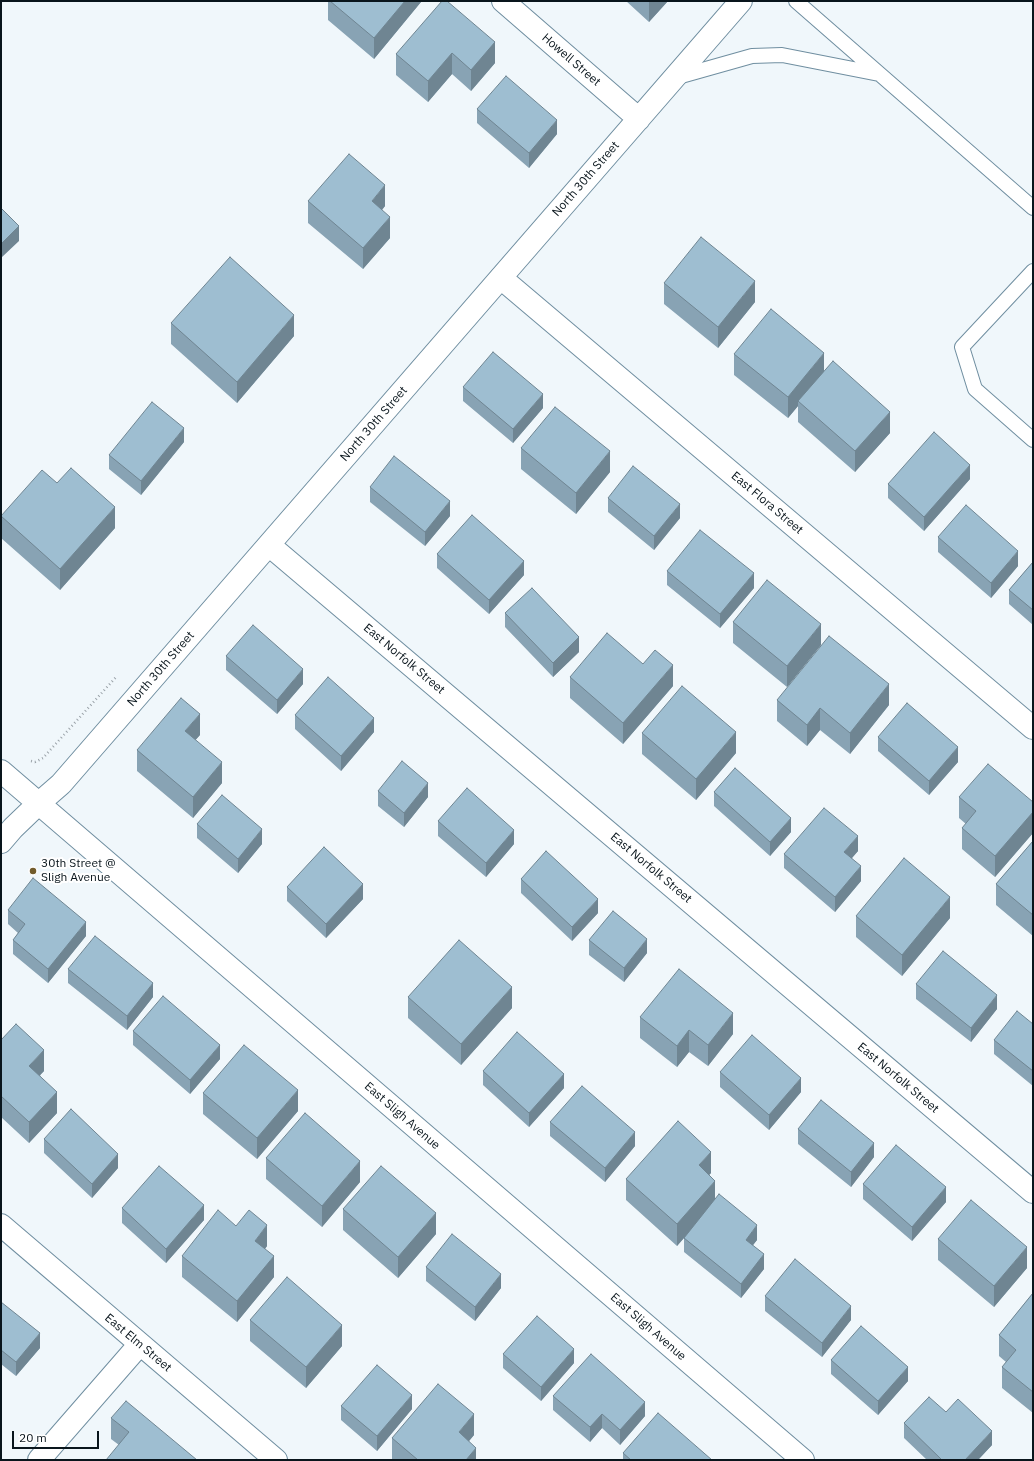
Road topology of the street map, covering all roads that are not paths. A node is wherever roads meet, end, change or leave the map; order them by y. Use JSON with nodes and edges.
{"nodes":[{"id":1,"x":503,"y":1,"type":"edge"},
{"id":2,"x":741,"y":1,"type":"edge"},
{"id":3,"x":796,"y":1,"type":"edge"},
{"id":4,"x":880,"y":75,"type":"junction"},
{"id":5,"x":674,"y":78,"type":"junction"},
{"id":6,"x":639,"y":119,"type":"junction"},
{"id":7,"x":1033,"y":208,"type":"edge"},
{"id":8,"x":1033,"y":272,"type":"edge"},
{"id":9,"x":501,"y":278,"type":"junction"},
{"id":10,"x":1033,"y":440,"type":"edge"},
{"id":11,"x":269,"y":544,"type":"junction"},
{"id":12,"x":1033,"y":728,"type":"edge"},
{"id":13,"x":1,"y":771,"type":"edge"},
{"id":14,"x":38,"y":804,"type":"junction"},
{"id":15,"x":1,"y":842,"type":"edge"},
{"id":16,"x":1033,"y":1192,"type":"edge"},
{"id":17,"x":1,"y":1225,"type":"edge"},
{"id":18,"x":140,"y":1344,"type":"junction"},
{"id":19,"x":39,"y":1460,"type":"edge"},
{"id":20,"x":276,"y":1460,"type":"edge"},
{"id":21,"x":803,"y":1460,"type":"edge"}],
"edges":[{"from":1,"to":6,"type":"street","name":"Howell Street"},
{"from":2,"to":5,"type":"street","name":"North 30th Street"},
{"from":3,"to":4,"type":"lane"},
{"from":4,"to":5,"type":"lane"},
{"from":4,"to":7,"type":"lane"},
{"from":5,"to":6,"type":"street","name":"North 30th Street"},
{"from":6,"to":9,"type":"street","name":"North 30th Street"},
{"from":8,"to":10,"type":"lane"},
{"from":9,"to":11,"type":"street","name":"North 30th Street"},
{"from":9,"to":12,"type":"street","name":"East Flora Street"},
{"from":11,"to":14,"type":"street","name":"North 30th Street"},
{"from":11,"to":16,"type":"street","name":"East Norfolk Street"},
{"from":13,"to":14,"type":"street","name":"East Sligh Avenue"},
{"from":14,"to":15,"type":"street","name":"North 30th Street"},
{"from":14,"to":21,"type":"street","name":"East Sligh Avenue"},
{"from":17,"to":18,"type":"street","name":"East Elm Street"},
{"from":18,"to":19,"type":"street"},
{"from":18,"to":20,"type":"street","name":"East Elm Street"}]}
